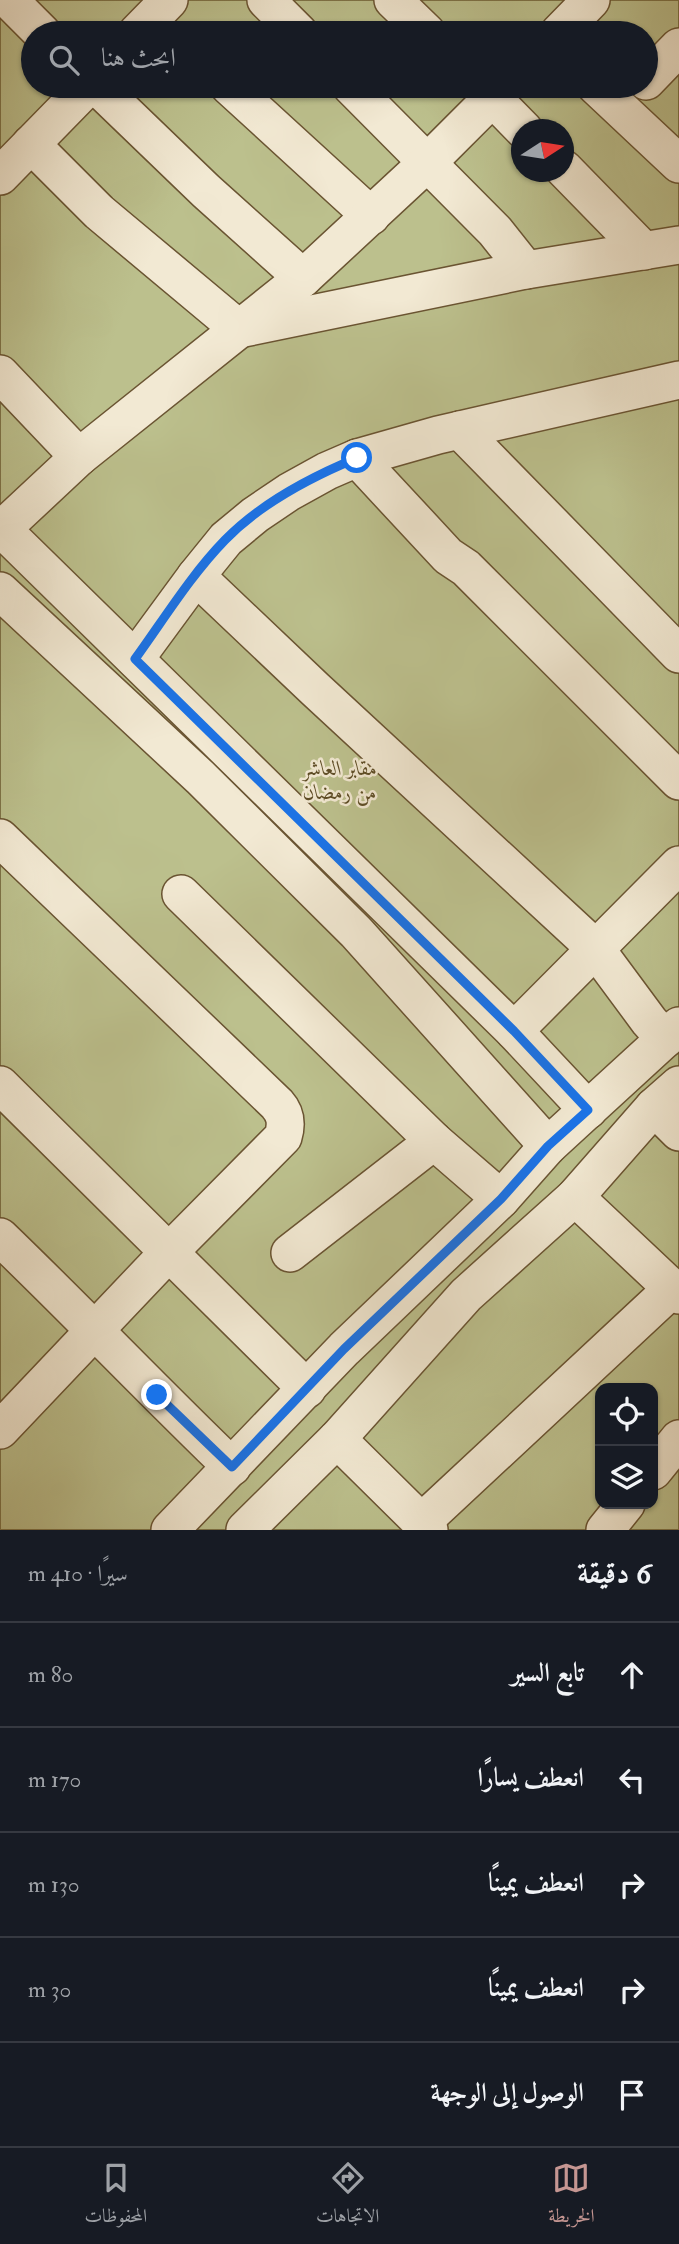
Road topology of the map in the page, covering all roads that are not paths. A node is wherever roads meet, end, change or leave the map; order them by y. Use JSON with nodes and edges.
{"nodes":[{"id":1,"x":265,"y":0,"type":"edge"},
{"id":2,"x":393,"y":0,"type":"edge"},
{"id":3,"x":591,"y":0,"type":"edge"},
{"id":4,"x":11,"y":8,"type":"edge"},
{"id":5,"x":28,"y":21,"type":"edge"},
{"id":6,"x":287,"y":21,"type":"edge"},
{"id":7,"x":415,"y":21,"type":"edge"},
{"id":8,"x":571,"y":21,"type":"edge"},
{"id":9,"x":679,"y":47,"type":"edge"},
{"id":10,"x":658,"y":69,"type":"edge"},
{"id":11,"x":76,"y":98,"type":"edge"},
{"id":12,"x":109,"y":98,"type":"edge"},
{"id":13,"x":242,"y":98,"type":"edge"},
{"id":14,"x":363,"y":98,"type":"edge"},
{"id":15,"x":484,"y":98,"type":"edge"},
{"id":16,"x":499,"y":98,"type":"edge"},
{"id":17,"x":623,"y":98,"type":"edge"},
{"id":18,"x":515,"y":119,"type":"edge"},
{"id":19,"x":31,"y":144,"type":"junction"},
{"id":20,"x":428,"y":162,"type":"junction"},
{"id":21,"x":679,"y":164,"type":"edge"},
{"id":22,"x":0,"y":176,"type":"edge"},
{"id":23,"x":574,"y":177,"type":"edge"},
{"id":24,"x":371,"y":216,"type":"junction"},
{"id":25,"x":661,"y":248,"type":"edge"},
{"id":26,"x":526,"y":270,"type":"junction"},
{"id":27,"x":303,"y":278,"type":"junction"},
{"id":28,"x":239,"y":329,"type":"junction"},
{"id":29,"x":0,"y":374,"type":"edge"},
{"id":30,"x":679,"y":380,"type":"edge"},
{"id":31,"x":460,"y":430,"type":"junction"},
{"id":32,"x":79,"y":457,"type":"junction"},
{"id":33,"x":357,"y":458,"type":"junction"},
{"id":34,"x":1,"y":528,"type":"edge"},
{"id":35,"x":196,"y":576,"type":"junction"},
{"id":36,"x":0,"y":591,"type":"edge"},
{"id":37,"x":679,"y":654,"type":"edge"},
{"id":38,"x":135,"y":659,"type":"junction"},
{"id":39,"x":679,"y":781,"type":"edge"},
{"id":40,"x":0,"y":838,"type":"edge"},
{"id":41,"x":679,"y":865,"type":"edge"},
{"id":42,"x":181,"y":894,"type":"dead end"},
{"id":43,"x":595,"y":948,"type":"junction"},
{"id":44,"x":514,"y":1031,"type":"junction"},
{"id":45,"x":672,"y":1032,"type":"edge"},
{"id":46,"x":0,"y":1085,"type":"edge"},
{"id":47,"x":671,"y":1108,"type":"edge"},
{"id":48,"x":588,"y":1110,"type":"junction"},
{"id":49,"x":434,"y":1141,"type":"junction"},
{"id":50,"x":548,"y":1146,"type":"junction"},
{"id":51,"x":575,"y":1198,"type":"junction"},
{"id":52,"x":501,"y":1199,"type":"junction"},
{"id":53,"x":0,"y":1237,"type":"edge"},
{"id":54,"x":169,"y":1252,"type":"junction"},
{"id":55,"x":290,"y":1252,"type":"dead end"},
{"id":56,"x":675,"y":1292,"type":"edge"},
{"id":57,"x":96,"y":1329,"type":"junction"},
{"id":58,"x":307,"y":1389,"type":"junction"},
{"id":59,"x":0,"y":1430,"type":"edge"},
{"id":60,"x":337,"y":1438,"type":"junction"},
{"id":61,"x":679,"y":1439,"type":"edge"},
{"id":62,"x":658,"y":1465,"type":"edge"},
{"id":63,"x":232,"y":1467,"type":"junction"},
{"id":64,"x":622,"y":1509,"type":"edge"},
{"id":65,"x":426,"y":1526,"type":"edge"},
{"id":66,"x":170,"y":1530,"type":"edge"},
{"id":67,"x":245,"y":1530,"type":"edge"},
{"id":68,"x":605,"y":1530,"type":"edge"}],
"edges":[{"from":1,"to":6,"type":"lane"},
{"from":2,"to":7,"type":"lane"},
{"from":3,"to":8,"type":"lane"},
{"from":4,"to":5,"type":"lane"},
{"from":9,"to":10,"type":"lane"},
{"from":11,"to":19,"type":"lane"},
{"from":12,"to":27,"type":"lane"},
{"from":13,"to":24,"type":"lane"},
{"from":14,"to":20,"type":"lane"},
{"from":15,"to":20,"type":"lane"},
{"from":16,"to":18,"type":"lane"},
{"from":17,"to":21,"type":"lane"},
{"from":19,"to":22,"type":"lane"},
{"from":19,"to":28,"type":"lane"},
{"from":20,"to":24,"type":"lane"},
{"from":20,"to":26,"type":"lane"},
{"from":23,"to":25,"type":"lane"},
{"from":24,"to":27,"type":"lane"},
{"from":25,"to":26,"type":"lane"},
{"from":26,"to":28,"type":"lane"},
{"from":27,"to":28,"type":"lane"},
{"from":28,"to":32,"type":"lane"},
{"from":29,"to":32,"type":"lane"},
{"from":30,"to":31,"type":"lane"},
{"from":31,"to":33,"type":"lane"},
{"from":31,"to":37,"type":"lane"},
{"from":32,"to":34,"type":"lane"},
{"from":33,"to":35,"type":"lane"},
{"from":33,"to":39,"type":"lane"},
{"from":34,"to":38,"type":"lane"},
{"from":35,"to":38,"type":"lane"},
{"from":35,"to":43,"type":"lane"},
{"from":36,"to":50,"type":"lane"},
{"from":38,"to":44,"type":"lane"},
{"from":40,"to":54,"type":"lane"},
{"from":41,"to":43,"type":"lane"},
{"from":42,"to":49,"type":"lane"},
{"from":43,"to":44,"type":"lane"},
{"from":43,"to":45,"type":"lane"},
{"from":44,"to":48,"type":"lane"},
{"from":45,"to":48,"type":"lane"},
{"from":46,"to":54,"type":"lane"},
{"from":47,"to":51,"type":"lane"},
{"from":48,"to":50,"type":"lane"},
{"from":49,"to":52,"type":"lane"},
{"from":49,"to":55,"type":"lane"},
{"from":50,"to":52,"type":"lane"},
{"from":51,"to":56,"type":"lane"},
{"from":51,"to":60,"type":"lane"},
{"from":52,"to":58,"type":"lane"},
{"from":53,"to":57,"type":"lane"},
{"from":54,"to":57,"type":"lane"},
{"from":54,"to":58,"type":"lane"},
{"from":56,"to":65,"type":"lane"},
{"from":57,"to":59,"type":"lane"},
{"from":57,"to":63,"type":"lane"},
{"from":58,"to":63,"type":"lane"},
{"from":60,"to":65,"type":"lane"},
{"from":60,"to":67,"type":"lane"},
{"from":61,"to":62,"type":"lane"},
{"from":63,"to":66,"type":"lane"},
{"from":64,"to":68,"type":"lane"}]}
